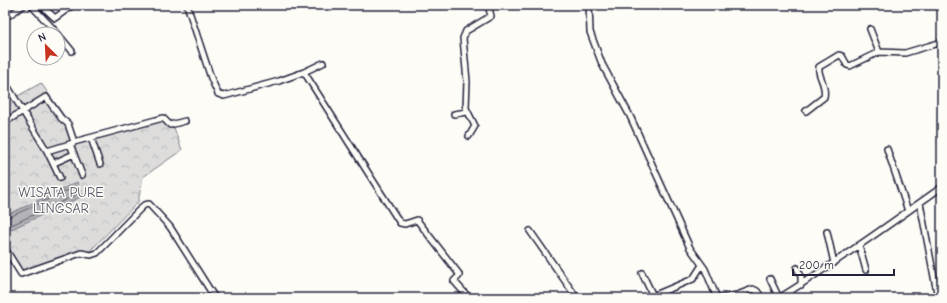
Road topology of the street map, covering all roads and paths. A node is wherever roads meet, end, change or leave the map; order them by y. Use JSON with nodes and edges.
{"nodes":[{"id":1,"x":24,"y":5,"type":"edge"},
{"id":2,"x":31,"y":5,"type":"edge"},
{"id":3,"x":41,"y":5,"type":"edge"},
{"id":4,"x":73,"y":5,"type":"edge"},
{"id":5,"x":488,"y":5,"type":"edge"},
{"id":6,"x":589,"y":5,"type":"edge"},
{"id":7,"x":188,"y":6,"type":"edge"},
{"id":8,"x":5,"y":18,"type":"edge"},
{"id":9,"x":51,"y":26,"type":"edge"},
{"id":10,"x":870,"y":29,"type":"dead end"},
{"id":11,"x":942,"y":42,"type":"edge"},
{"id":12,"x":66,"y":44,"type":"edge"},
{"id":13,"x":942,"y":50,"type":"edge"},
{"id":14,"x":72,"y":51,"type":"dead end"},
{"id":15,"x":879,"y":52,"type":"junction"},
{"id":16,"x":942,"y":57,"type":"edge"},
{"id":17,"x":323,"y":63,"type":"dead end"},
{"id":18,"x":304,"y":72,"type":"junction"},
{"id":19,"x":5,"y":82,"type":"edge"},
{"id":20,"x":24,"y":111,"type":"junction"},
{"id":21,"x":806,"y":111,"type":"dead end"},
{"id":22,"x":467,"y":112,"type":"junction"},
{"id":23,"x":454,"y":114,"type":"dead end"},
{"id":24,"x":184,"y":121,"type":"dead end"},
{"id":25,"x":5,"y":122,"type":"edge"},
{"id":26,"x":469,"y":136,"type":"dead end"},
{"id":27,"x":91,"y":138,"type":"junction"},
{"id":28,"x":72,"y":143,"type":"junction"},
{"id":29,"x":887,"y":149,"type":"dead end"},
{"id":30,"x":47,"y":151,"type":"junction"},
{"id":31,"x":74,"y":154,"type":"junction"},
{"id":32,"x":54,"y":163,"type":"junction"},
{"id":33,"x":100,"y":164,"type":"dead end"},
{"id":34,"x":82,"y":175,"type":"dead end"},
{"id":35,"x":60,"y":178,"type":"dead end"},
{"id":36,"x":942,"y":187,"type":"edge"},
{"id":37,"x":920,"y":203,"type":"junction"},
{"id":38,"x":908,"y":211,"type":"junction"},
{"id":39,"x":530,"y":231,"type":"dead end"},
{"id":40,"x":827,"y":232,"type":"dead end"},
{"id":41,"x":859,"y":245,"type":"junction"},
{"id":42,"x":6,"y":249,"type":"edge"},
{"id":43,"x":834,"y":263,"type":"junction"},
{"id":44,"x":702,"y":265,"type":"junction"},
{"id":45,"x":797,"y":268,"type":"dead end"},
{"id":46,"x":866,"y":270,"type":"dead end"},
{"id":47,"x":642,"y":273,"type":"dead end"},
{"id":48,"x":770,"y":279,"type":"dead end"},
{"id":49,"x":801,"y":285,"type":"junction"},
{"id":50,"x":651,"y":297,"type":"edge"},
{"id":51,"x":215,"y":298,"type":"edge"},
{"id":52,"x":469,"y":298,"type":"edge"},
{"id":53,"x":577,"y":298,"type":"edge"},
{"id":54,"x":717,"y":298,"type":"edge"},
{"id":55,"x":722,"y":298,"type":"edge"},
{"id":56,"x":762,"y":298,"type":"edge"},
{"id":57,"x":779,"y":298,"type":"edge"},
{"id":58,"x":938,"y":298,"type":"edge"}],
"edges":[{"from":1,"to":8,"type":"street"},
{"from":2,"to":9,"type":"street"},
{"from":3,"to":4,"type":"street"},
{"from":5,"to":22,"type":"street"},
{"from":6,"to":44,"type":"street"},
{"from":7,"to":18,"type":"street"},
{"from":10,"to":15,"type":"street"},
{"from":11,"to":15,"type":"street"},
{"from":12,"to":14,"type":"street"},
{"from":13,"to":16,"type":"street"},
{"from":15,"to":21,"type":"street"},
{"from":17,"to":18,"type":"street"},
{"from":18,"to":52,"type":"street"},
{"from":19,"to":20,"type":"street"},
{"from":20,"to":25,"type":"street"},
{"from":20,"to":28,"type":"street"},
{"from":20,"to":30,"type":"street"},
{"from":22,"to":23,"type":"street"},
{"from":22,"to":26,"type":"street"},
{"from":24,"to":27,"type":"street"},
{"from":27,"to":28,"type":"street"},
{"from":27,"to":33,"type":"street"},
{"from":28,"to":30,"type":"street"},
{"from":28,"to":31,"type":"street"},
{"from":29,"to":38,"type":"street"},
{"from":30,"to":32,"type":"street"},
{"from":31,"to":32,"type":"street"},
{"from":31,"to":34,"type":"street"},
{"from":32,"to":35,"type":"street"},
{"from":36,"to":37,"type":"street"},
{"from":37,"to":38,"type":"street"},
{"from":37,"to":58,"type":"street"},
{"from":38,"to":41,"type":"street"},
{"from":39,"to":53,"type":"street"},
{"from":40,"to":43,"type":"street"},
{"from":41,"to":43,"type":"street"},
{"from":41,"to":46,"type":"street"},
{"from":42,"to":51,"type":"street"},
{"from":43,"to":49,"type":"street"},
{"from":44,"to":50,"type":"street"},
{"from":44,"to":54,"type":"street"},
{"from":45,"to":49,"type":"street"},
{"from":47,"to":50,"type":"street"},
{"from":48,"to":57,"type":"street"},
{"from":49,"to":57,"type":"street"},
{"from":55,"to":56,"type":"street"}]}
